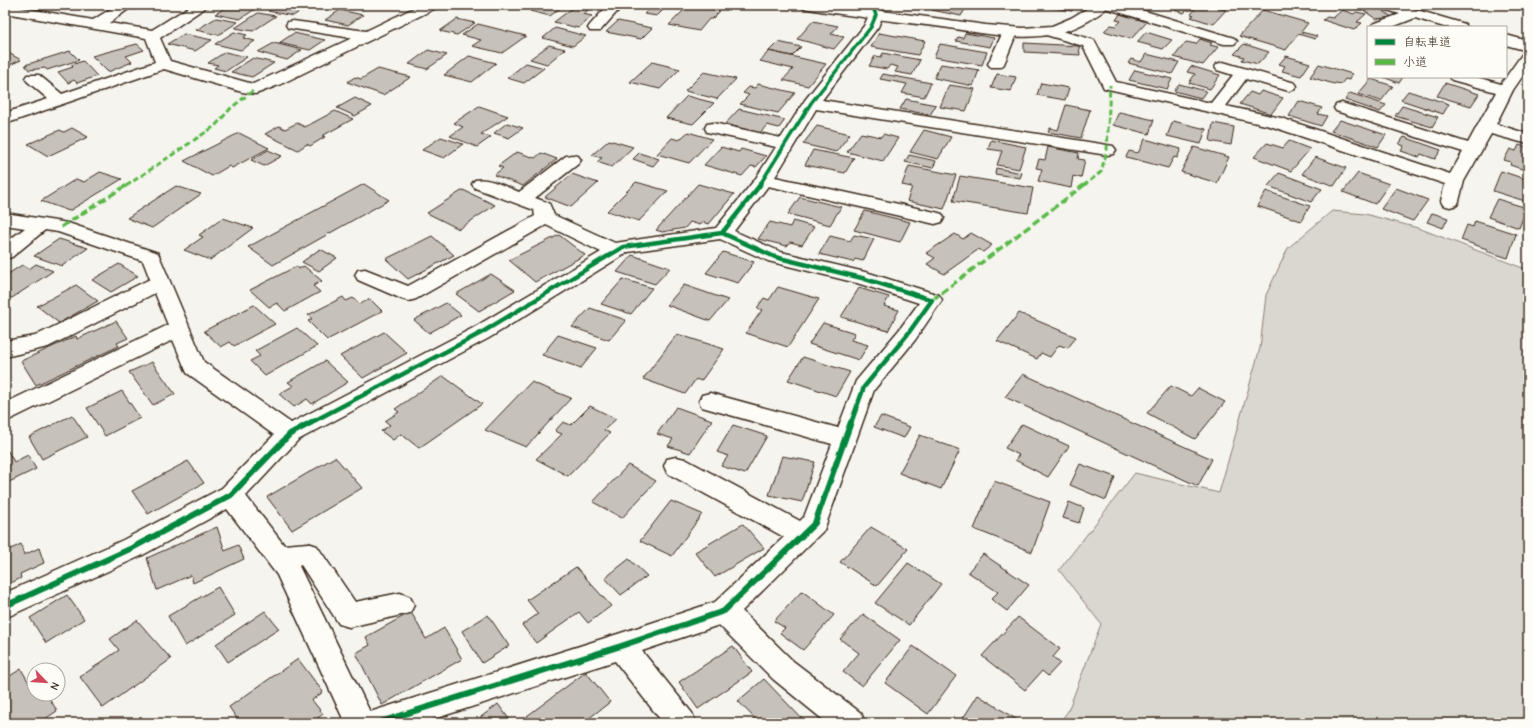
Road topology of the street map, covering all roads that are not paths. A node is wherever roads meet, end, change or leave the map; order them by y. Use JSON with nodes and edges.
{"nodes":[{"id":1,"x":127,"y":5,"type":"edge"},
{"id":2,"x":202,"y":5,"type":"edge"},
{"id":3,"x":431,"y":5,"type":"edge"},
{"id":4,"x":616,"y":5,"type":"edge"},
{"id":5,"x":808,"y":5,"type":"edge"},
{"id":6,"x":1102,"y":5,"type":"edge"},
{"id":7,"x":1110,"y":5,"type":"edge"},
{"id":8,"x":1385,"y":5,"type":"edge"},
{"id":9,"x":5,"y":9,"type":"edge"},
{"id":10,"x":874,"y":10,"type":"edge"},
{"id":11,"x":1413,"y":14,"type":"junction"},
{"id":12,"x":95,"y":25,"type":"junction"},
{"id":13,"x":293,"y":25,"type":"dead end"},
{"id":14,"x":1381,"y":26,"type":"edge"},
{"id":15,"x":1456,"y":26,"type":"edge"},
{"id":16,"x":595,"y":28,"type":"dead end"},
{"id":17,"x":1048,"y":31,"type":"junction"},
{"id":18,"x":1010,"y":32,"type":"junction"},
{"id":19,"x":155,"y":35,"type":"junction"},
{"id":20,"x":369,"y":36,"type":"junction"},
{"id":21,"x":1507,"y":40,"type":"edge"},
{"id":22,"x":1229,"y":41,"type":"dead end"},
{"id":23,"x":1528,"y":46,"type":"edge"},
{"id":24,"x":1528,"y":56,"type":"edge"},
{"id":25,"x":164,"y":64,"type":"junction"},
{"id":26,"x":996,"y":64,"type":"dead end"},
{"id":27,"x":1223,"y":67,"type":"dead end"},
{"id":28,"x":1242,"y":73,"type":"junction"},
{"id":29,"x":33,"y":78,"type":"dead end"},
{"id":30,"x":1462,"y":78,"type":"edge"},
{"id":31,"x":1289,"y":86,"type":"dead end"},
{"id":32,"x":1505,"y":90,"type":"junction"},
{"id":33,"x":60,"y":100,"type":"junction"},
{"id":34,"x":812,"y":103,"type":"junction"},
{"id":35,"x":1342,"y":108,"type":"dead end"},
{"id":36,"x":1215,"y":109,"type":"junction"},
{"id":37,"x":5,"y":120,"type":"edge"},
{"id":38,"x":1486,"y":127,"type":"junction"},
{"id":39,"x":713,"y":128,"type":"dead end"},
{"id":40,"x":1528,"y":138,"type":"edge"},
{"id":41,"x":787,"y":144,"type":"junction"},
{"id":42,"x":1106,"y":150,"type":"dead end"},
{"id":43,"x":1474,"y":150,"type":"junction"},
{"id":44,"x":572,"y":160,"type":"dead end"},
{"id":45,"x":764,"y":180,"type":"junction"},
{"id":46,"x":1455,"y":181,"type":"junction"},
{"id":47,"x":481,"y":184,"type":"dead end"},
{"id":48,"x":522,"y":199,"type":"junction"},
{"id":49,"x":1450,"y":201,"type":"dead end"},
{"id":50,"x":545,"y":218,"type":"junction"},
{"id":51,"x":935,"y":218,"type":"dead end"},
{"id":52,"x":5,"y":219,"type":"edge"},
{"id":53,"x":41,"y":224,"type":"junction"},
{"id":54,"x":722,"y":233,"type":"junction"},
{"id":55,"x":616,"y":251,"type":"junction"},
{"id":56,"x":5,"y":253,"type":"edge"},
{"id":57,"x":365,"y":275,"type":"dead end"},
{"id":58,"x":161,"y":282,"type":"junction"},
{"id":59,"x":180,"y":328,"type":"junction"},
{"id":60,"x":5,"y":349,"type":"edge"},
{"id":61,"x":710,"y":401,"type":"dead end"},
{"id":62,"x":5,"y":414,"type":"edge"},
{"id":63,"x":290,"y":434,"type":"junction"},
{"id":64,"x":845,"y":439,"type":"junction"},
{"id":65,"x":676,"y":466,"type":"dead end"},
{"id":66,"x":231,"y":495,"type":"junction"},
{"id":67,"x":803,"y":535,"type":"junction"},
{"id":68,"x":278,"y":556,"type":"junction"},
{"id":69,"x":400,"y":605,"type":"dead end"},
{"id":70,"x":5,"y":606,"type":"edge"},
{"id":71,"x":724,"y":611,"type":"junction"},
{"id":72,"x":621,"y":646,"type":"junction"},
{"id":73,"x":360,"y":723,"type":"edge"},
{"id":74,"x":377,"y":723,"type":"edge"},
{"id":75,"x":681,"y":723,"type":"edge"},
{"id":76,"x":850,"y":723,"type":"edge"}],
"edges":[{"from":1,"to":12,"type":"street"},
{"from":2,"to":19,"type":"street"},
{"from":3,"to":20,"type":"street"},
{"from":4,"to":16,"type":"street"},
{"from":5,"to":10,"type":"street"},
{"from":6,"to":17,"type":"street"},
{"from":7,"to":22,"type":"street"},
{"from":8,"to":11,"type":"street"},
{"from":9,"to":12,"type":"street"},
{"from":10,"to":18,"type":"street"},
{"from":10,"to":34,"type":"street"},
{"from":11,"to":14,"type":"street"},
{"from":11,"to":15,"type":"street"},
{"from":12,"to":19,"type":"street"},
{"from":13,"to":20,"type":"street"},
{"from":17,"to":18,"type":"street"},
{"from":17,"to":36,"type":"street"},
{"from":18,"to":26,"type":"street"},
{"from":19,"to":25,"type":"street"},
{"from":20,"to":25,"type":"street"},
{"from":21,"to":23,"type":"street"},
{"from":24,"to":32,"type":"street"},
{"from":25,"to":33,"type":"street"},
{"from":27,"to":28,"type":"street"},
{"from":28,"to":31,"type":"street"},
{"from":28,"to":36,"type":"street"},
{"from":29,"to":33,"type":"street"},
{"from":30,"to":32,"type":"street"},
{"from":32,"to":38,"type":"street"},
{"from":33,"to":37,"type":"street"},
{"from":34,"to":41,"type":"street"},
{"from":34,"to":42,"type":"street"},
{"from":35,"to":43,"type":"street"},
{"from":36,"to":46,"type":"street"},
{"from":38,"to":40,"type":"street"},
{"from":38,"to":43,"type":"street"},
{"from":39,"to":41,"type":"street"},
{"from":41,"to":45,"type":"street"},
{"from":43,"to":46,"type":"street"},
{"from":44,"to":48,"type":"street"},
{"from":45,"to":51,"type":"street"},
{"from":45,"to":54,"type":"street"},
{"from":46,"to":49,"type":"street"},
{"from":47,"to":48,"type":"street"},
{"from":48,"to":50,"type":"street"},
{"from":50,"to":55,"type":"street"},
{"from":50,"to":57,"type":"street"},
{"from":52,"to":53,"type":"street"},
{"from":53,"to":56,"type":"street"},
{"from":53,"to":58,"type":"street"},
{"from":54,"to":55,"type":"street"},
{"from":54,"to":64,"type":"street"},
{"from":55,"to":63,"type":"street"},
{"from":58,"to":59,"type":"street"},
{"from":58,"to":60,"type":"street"},
{"from":59,"to":62,"type":"street"},
{"from":59,"to":63,"type":"street"},
{"from":61,"to":64,"type":"street"},
{"from":63,"to":66,"type":"street"},
{"from":64,"to":67,"type":"street"},
{"from":65,"to":67,"type":"street"},
{"from":66,"to":68,"type":"street"},
{"from":66,"to":70,"type":"street"},
{"from":67,"to":71,"type":"street"},
{"from":68,"to":69,"type":"street"},
{"from":68,"to":73,"type":"street"},
{"from":71,"to":72,"type":"street"},
{"from":71,"to":76,"type":"street"},
{"from":72,"to":74,"type":"street"},
{"from":72,"to":75,"type":"street"}]}
